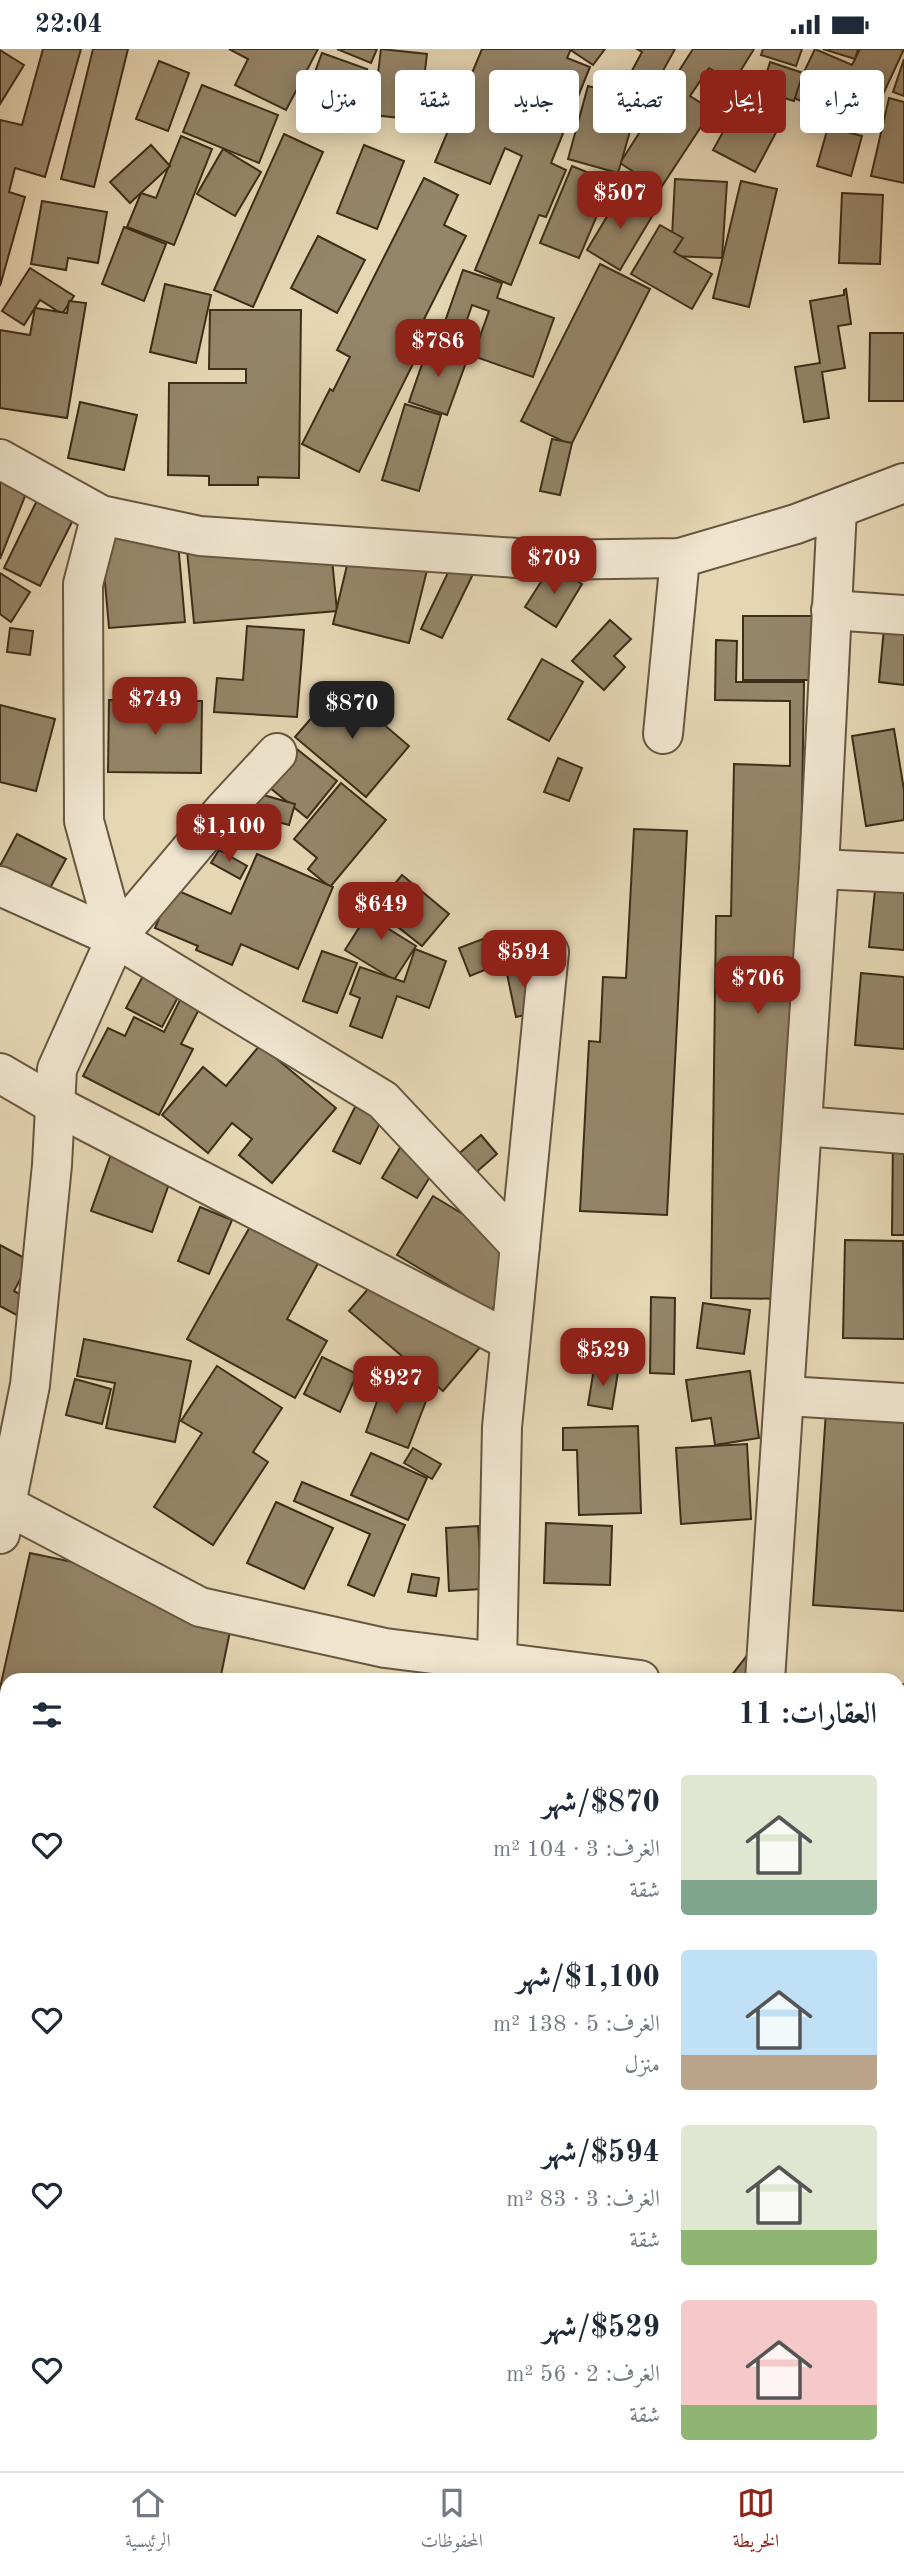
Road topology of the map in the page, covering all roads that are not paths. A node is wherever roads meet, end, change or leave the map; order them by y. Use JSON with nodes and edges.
{"nodes":[{"id":1,"x":0,"y":459,"type":"edge"},
{"id":2,"x":904,"y":483,"type":"edge"},
{"id":3,"x":837,"y":509,"type":"junction"},
{"id":4,"x":101,"y":515,"type":"junction"},
{"id":5,"x":680,"y":558,"type":"junction"},
{"id":6,"x":831,"y":610,"type":"junction"},
{"id":7,"x":904,"y":615,"type":"edge"},
{"id":8,"x":663,"y":734,"type":"dead end"},
{"id":9,"x":277,"y":753,"type":"dead end"},
{"id":10,"x":819,"y":869,"type":"junction"},
{"id":11,"x":904,"y":873,"type":"edge"},
{"id":12,"x":0,"y":886,"type":"edge"},
{"id":13,"x":116,"y":938,"type":"junction"},
{"id":14,"x":549,"y":952,"type":"dead end"},
{"id":15,"x":0,"y":1073,"type":"edge"},
{"id":16,"x":55,"y":1105,"type":"junction"},
{"id":17,"x":803,"y":1126,"type":"junction"},
{"id":18,"x":904,"y":1134,"type":"edge"},
{"id":19,"x":520,"y":1246,"type":"junction"},
{"id":20,"x":510,"y":1341,"type":"junction"},
{"id":21,"x":15,"y":1384,"type":"edge"},
{"id":22,"x":786,"y":1396,"type":"junction"},
{"id":23,"x":904,"y":1403,"type":"edge"},
{"id":24,"x":3,"y":1520,"type":"edge"},
{"id":25,"x":497,"y":1663,"type":"junction"},
{"id":26,"x":381,"y":1664,"type":"edge"},
{"id":27,"x":573,"y":1673,"type":"edge"},
{"id":28,"x":766,"y":1673,"type":"edge"}],
"edges":[{"from":1,"to":4,"type":"street"},
{"from":2,"to":3,"type":"street"},
{"from":3,"to":5,"type":"street"},
{"from":3,"to":6,"type":"street"},
{"from":4,"to":5,"type":"street"},
{"from":4,"to":13,"type":"street"},
{"from":5,"to":8,"type":"street"},
{"from":6,"to":7,"type":"street"},
{"from":6,"to":10,"type":"street"},
{"from":9,"to":13,"type":"street"},
{"from":10,"to":11,"type":"street"},
{"from":10,"to":17,"type":"street"},
{"from":12,"to":13,"type":"street"},
{"from":13,"to":16,"type":"street"},
{"from":13,"to":19,"type":"street"},
{"from":14,"to":19,"type":"street"},
{"from":15,"to":16,"type":"street"},
{"from":16,"to":20,"type":"street"},
{"from":16,"to":21,"type":"street"},
{"from":17,"to":18,"type":"street"},
{"from":17,"to":22,"type":"street"},
{"from":19,"to":20,"type":"street"},
{"from":20,"to":25,"type":"street"},
{"from":21,"to":24,"type":"street"},
{"from":22,"to":23,"type":"street"},
{"from":22,"to":28,"type":"street"},
{"from":24,"to":26,"type":"street"},
{"from":25,"to":26,"type":"street"},
{"from":25,"to":27,"type":"street"}]}
